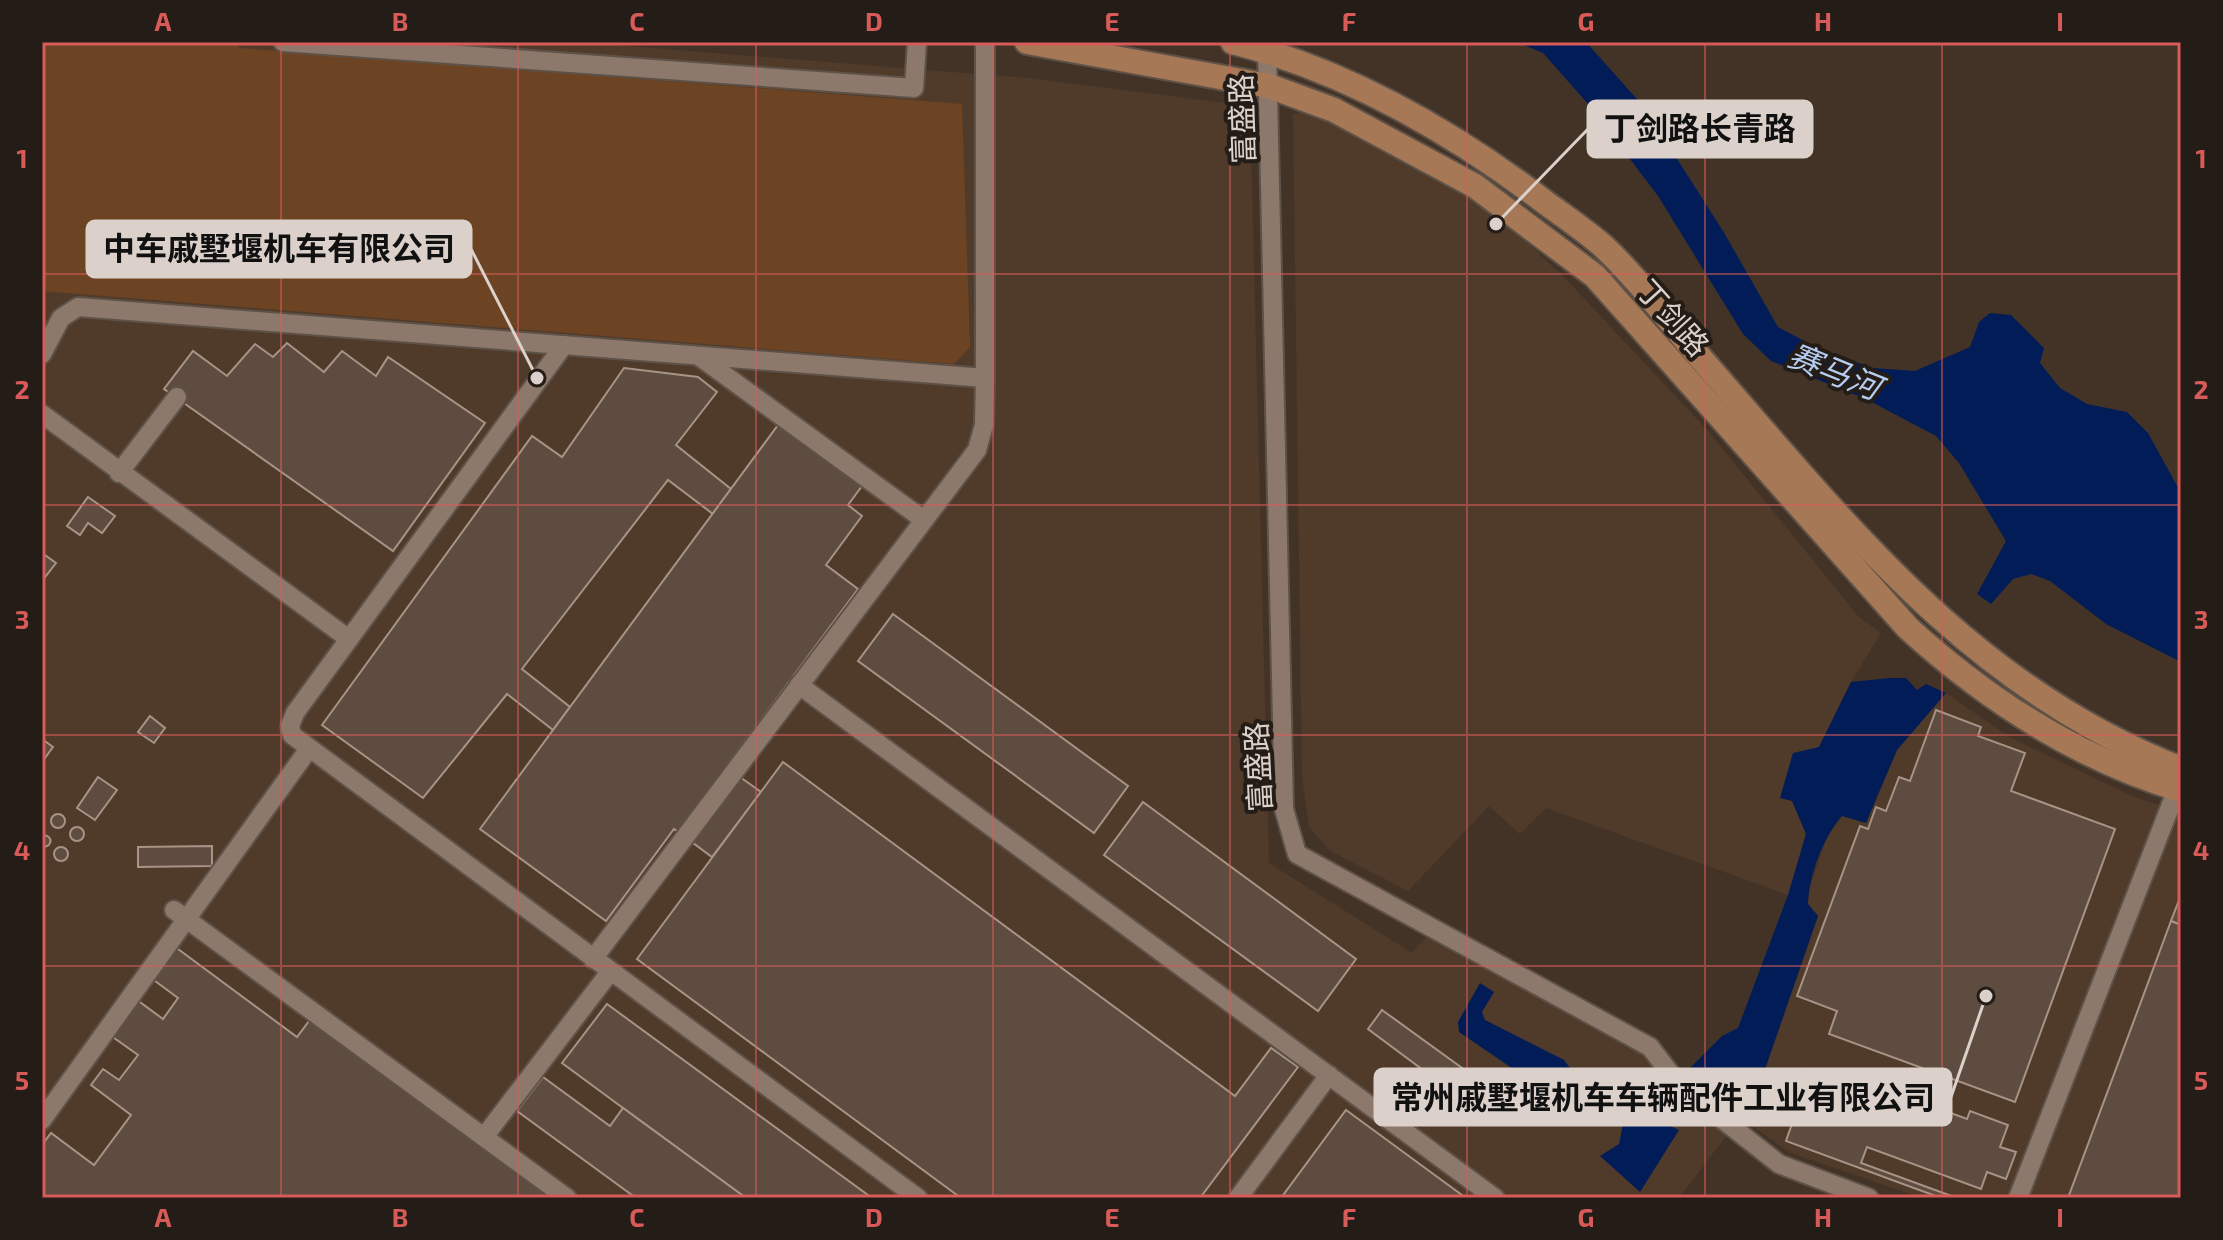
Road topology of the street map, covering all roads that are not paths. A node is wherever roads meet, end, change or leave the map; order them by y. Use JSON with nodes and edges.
{"nodes":[{"id":1,"x":283,"y":42,"type":"edge"},
{"id":2,"x":917,"y":42,"type":"edge"},
{"id":3,"x":985,"y":42,"type":"edge"},
{"id":4,"x":1027,"y":42,"type":"edge"},
{"id":5,"x":1233,"y":42,"type":"edge"},
{"id":6,"x":1267,"y":50,"type":"junction"},
{"id":7,"x":1269,"y":86,"type":"junction"},
{"id":8,"x":564,"y":345,"type":"junction"},
{"id":9,"x":42,"y":354,"type":"edge"},
{"id":10,"x":698,"y":356,"type":"junction"},
{"id":11,"x":985,"y":378,"type":"junction"},
{"id":12,"x":177,"y":397,"type":"dead end"},
{"id":13,"x":42,"y":414,"type":"edge"},
{"id":14,"x":119,"y":473,"type":"junction"},
{"id":15,"x":924,"y":520,"type":"junction"},
{"id":16,"x":349,"y":639,"type":"junction"},
{"id":17,"x":799,"y":685,"type":"junction"},
{"id":18,"x":308,"y":750,"type":"junction"},
{"id":19,"x":2180,"y":782,"type":"edge"},
{"id":20,"x":180,"y":914,"type":"junction"},
{"id":21,"x":593,"y":959,"type":"junction"},
{"id":22,"x":610,"y":972,"type":"junction"},
{"id":23,"x":1329,"y":1075,"type":"junction"},
{"id":24,"x":42,"y":1120,"type":"edge"},
{"id":25,"x":484,"y":1137,"type":"junction"},
{"id":26,"x":567,"y":1198,"type":"edge"},
{"id":27,"x":918,"y":1198,"type":"edge"},
{"id":28,"x":1238,"y":1198,"type":"edge"},
{"id":29,"x":1495,"y":1198,"type":"edge"},
{"id":30,"x":1869,"y":1198,"type":"edge"},
{"id":31,"x":2018,"y":1198,"type":"edge"}],
"edges":[{"from":1,"to":2,"type":"street"},
{"from":3,"to":11,"type":"street"},
{"from":4,"to":7,"type":"main road","name":"丁剑路"},
{"from":5,"to":6,"type":"main road","name":"丁剑路"},
{"from":6,"to":7,"type":"street","name":"富盛路"},
{"from":6,"to":19,"type":"main road","name":"丁剑路"},
{"from":7,"to":19,"type":"main road","name":"丁剑路"},
{"from":7,"to":30,"type":"street","name":"富盛路"},
{"from":8,"to":9,"type":"street"},
{"from":8,"to":10,"type":"street"},
{"from":8,"to":16,"type":"street"},
{"from":10,"to":11,"type":"street"},
{"from":10,"to":15,"type":"street"},
{"from":11,"to":15,"type":"street"},
{"from":12,"to":14,"type":"street"},
{"from":13,"to":14,"type":"street"},
{"from":14,"to":16,"type":"street"},
{"from":15,"to":17,"type":"street"},
{"from":16,"to":18,"type":"street"},
{"from":17,"to":21,"type":"street"},
{"from":17,"to":23,"type":"street"},
{"from":18,"to":20,"type":"street"},
{"from":18,"to":21,"type":"street"},
{"from":19,"to":31,"type":"street"},
{"from":20,"to":24,"type":"street"},
{"from":20,"to":25,"type":"street"},
{"from":21,"to":22,"type":"street"},
{"from":22,"to":25,"type":"street"},
{"from":22,"to":27,"type":"street"},
{"from":23,"to":28,"type":"street"},
{"from":23,"to":29,"type":"street"},
{"from":25,"to":26,"type":"street"}]}
